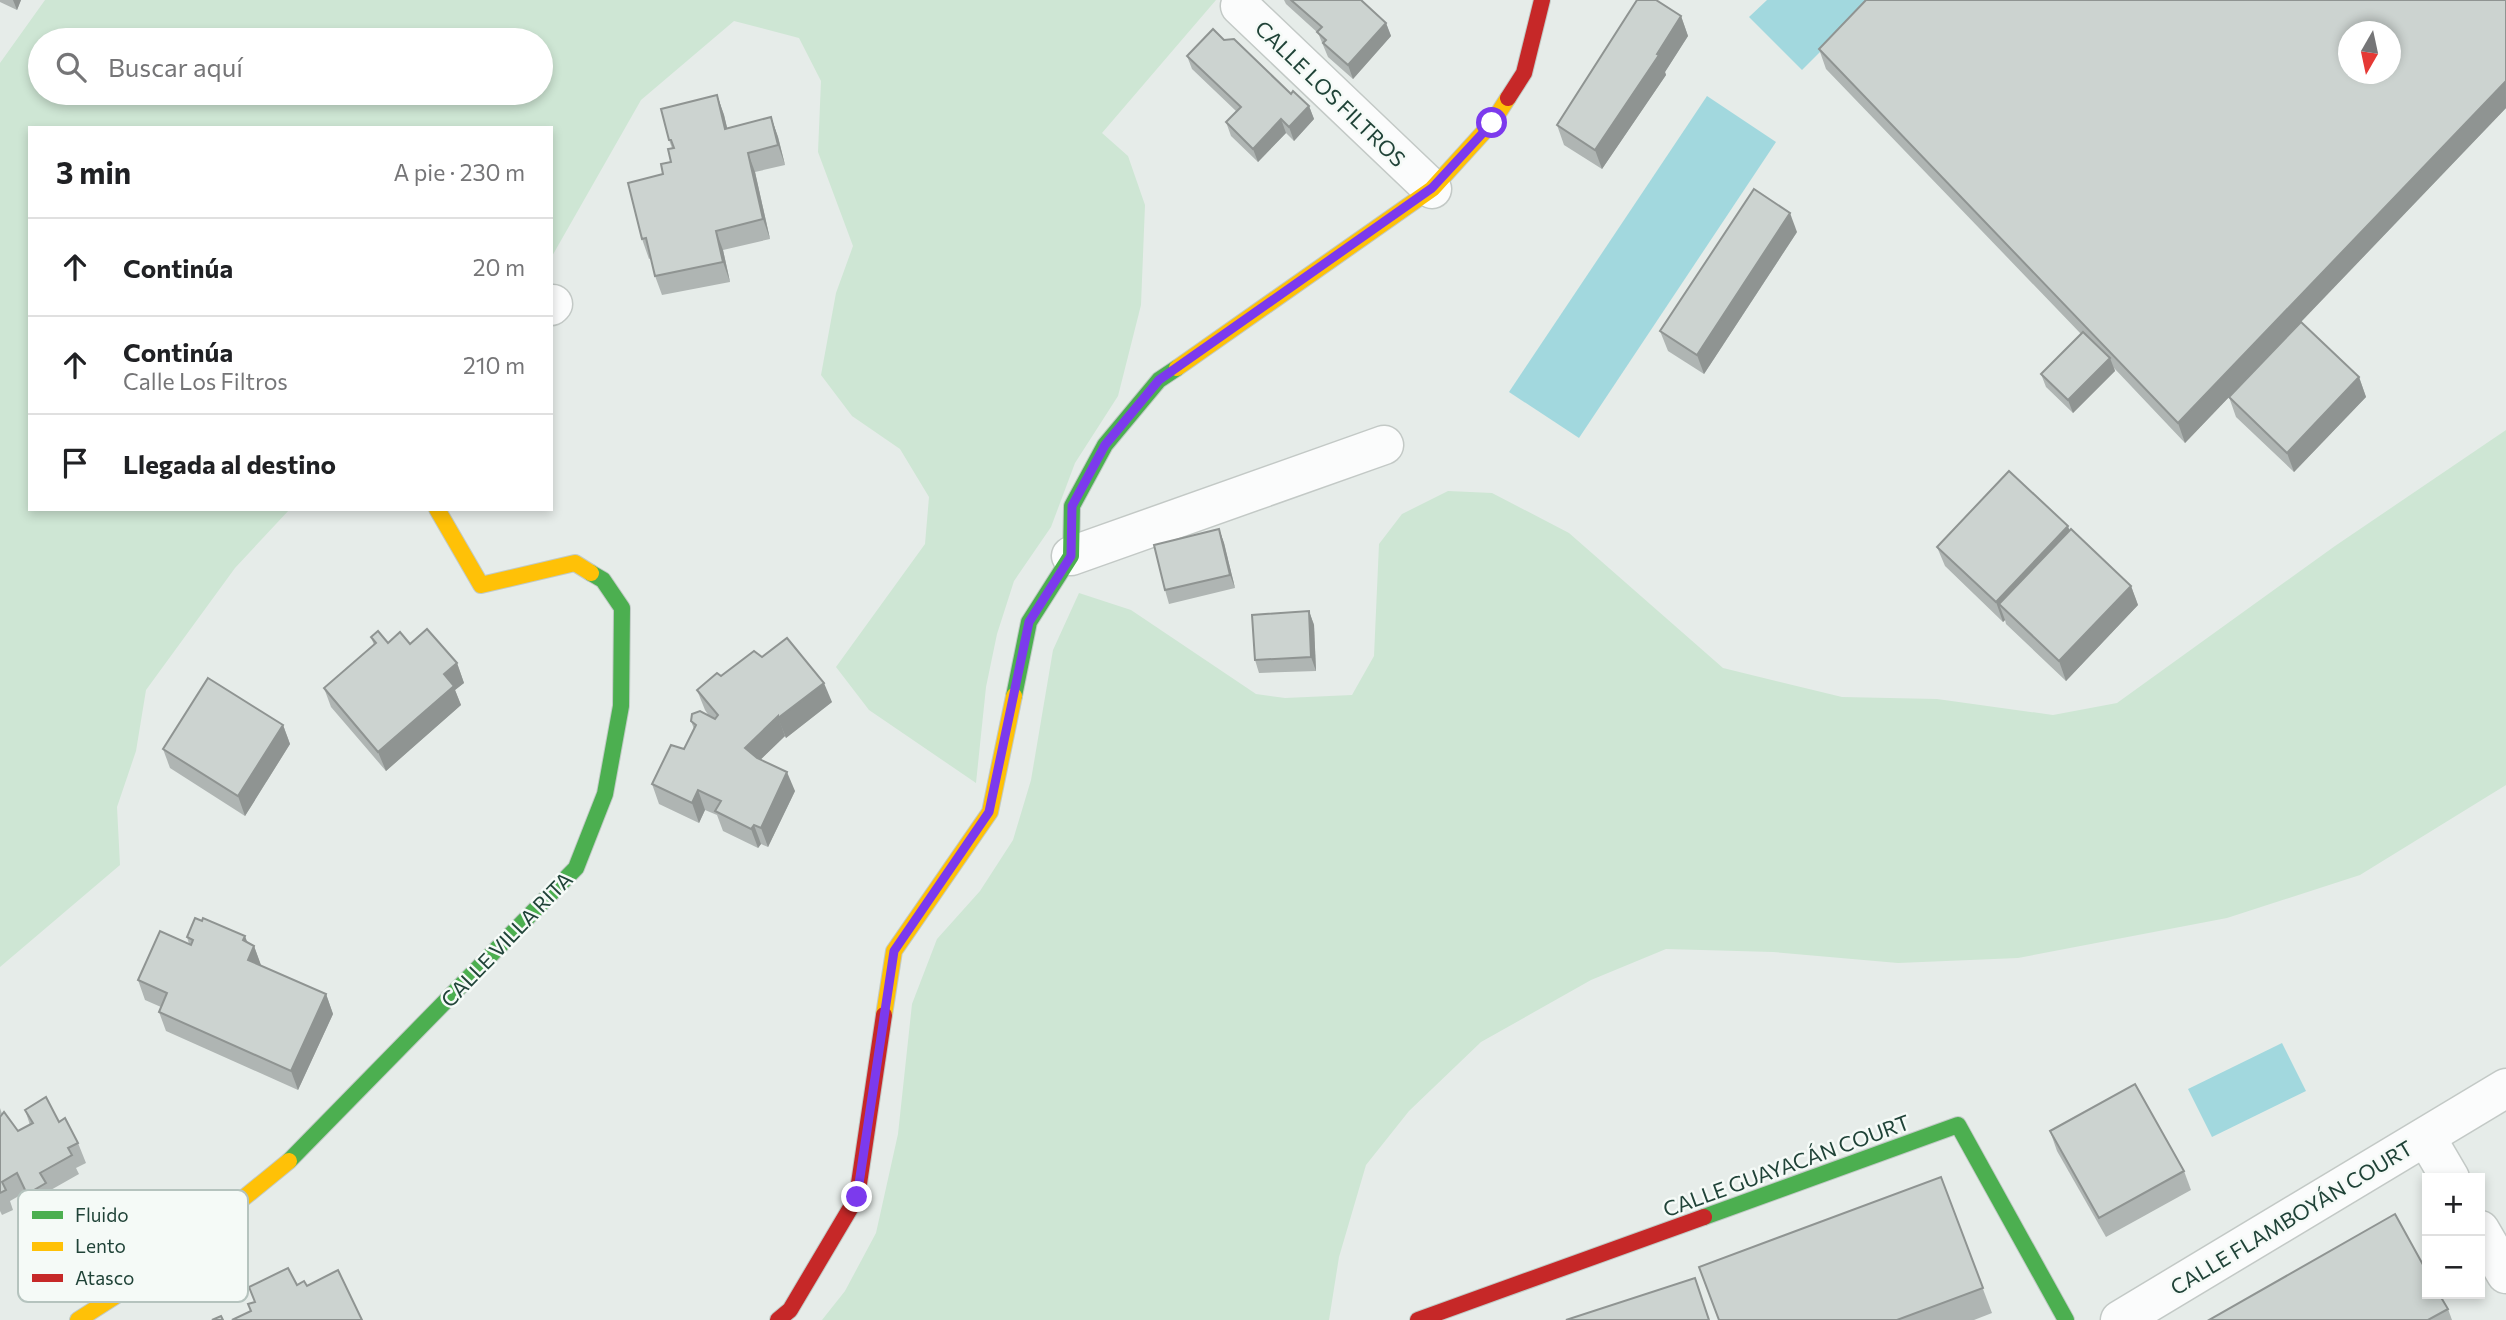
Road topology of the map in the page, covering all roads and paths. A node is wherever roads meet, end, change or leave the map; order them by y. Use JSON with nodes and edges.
{"nodes":[{"id":1,"x":1542,"y":0,"type":"edge"},
{"id":2,"x":1240,"y":6,"type":"dead end"},
{"id":3,"x":1432,"y":188,"type":"junction"},
{"id":4,"x":1384,"y":445,"type":"dead end"},
{"id":5,"x":439,"y":511,"type":"edge"},
{"id":6,"x":1071,"y":556,"type":"junction"},
{"id":7,"x":2506,"y":1088,"type":"edge"},
{"id":8,"x":2426,"y":1137,"type":"junction"},
{"id":9,"x":2447,"y":1173,"type":"edge"},
{"id":10,"x":248,"y":1195,"type":"edge"},
{"id":11,"x":2484,"y":1236,"type":"edge"},
{"id":12,"x":2506,"y":1274,"type":"edge"},
{"id":13,"x":106,"y":1302,"type":"edge"},
{"id":14,"x":78,"y":1320,"type":"edge"},
{"id":15,"x":778,"y":1320,"type":"edge"},
{"id":16,"x":1418,"y":1320,"type":"edge"},
{"id":17,"x":2066,"y":1320,"type":"edge"},
{"id":18,"x":2120,"y":1320,"type":"edge"}],
"edges":[{"from":1,"to":3,"type":"street"},
{"from":2,"to":3,"type":"street","name":"CALLE LOS FILTROS"},
{"from":3,"to":6,"type":"street"},
{"from":4,"to":6,"type":"street"},
{"from":5,"to":10,"type":"street","name":"CALLE VILLA RITA"},
{"from":6,"to":15,"type":"street"},
{"from":7,"to":8,"type":"street","name":"CALLE FLAMBOYÁN COURT"},
{"from":8,"to":9,"type":"street"},
{"from":8,"to":18,"type":"street","name":"CALLE FLAMBOYÁN COURT"},
{"from":11,"to":12,"type":"street"},
{"from":13,"to":14,"type":"street","name":"CALLE VILLA RITA"},
{"from":16,"to":17,"type":"street","name":"CALLE GUAYACÁN COURT"}]}
